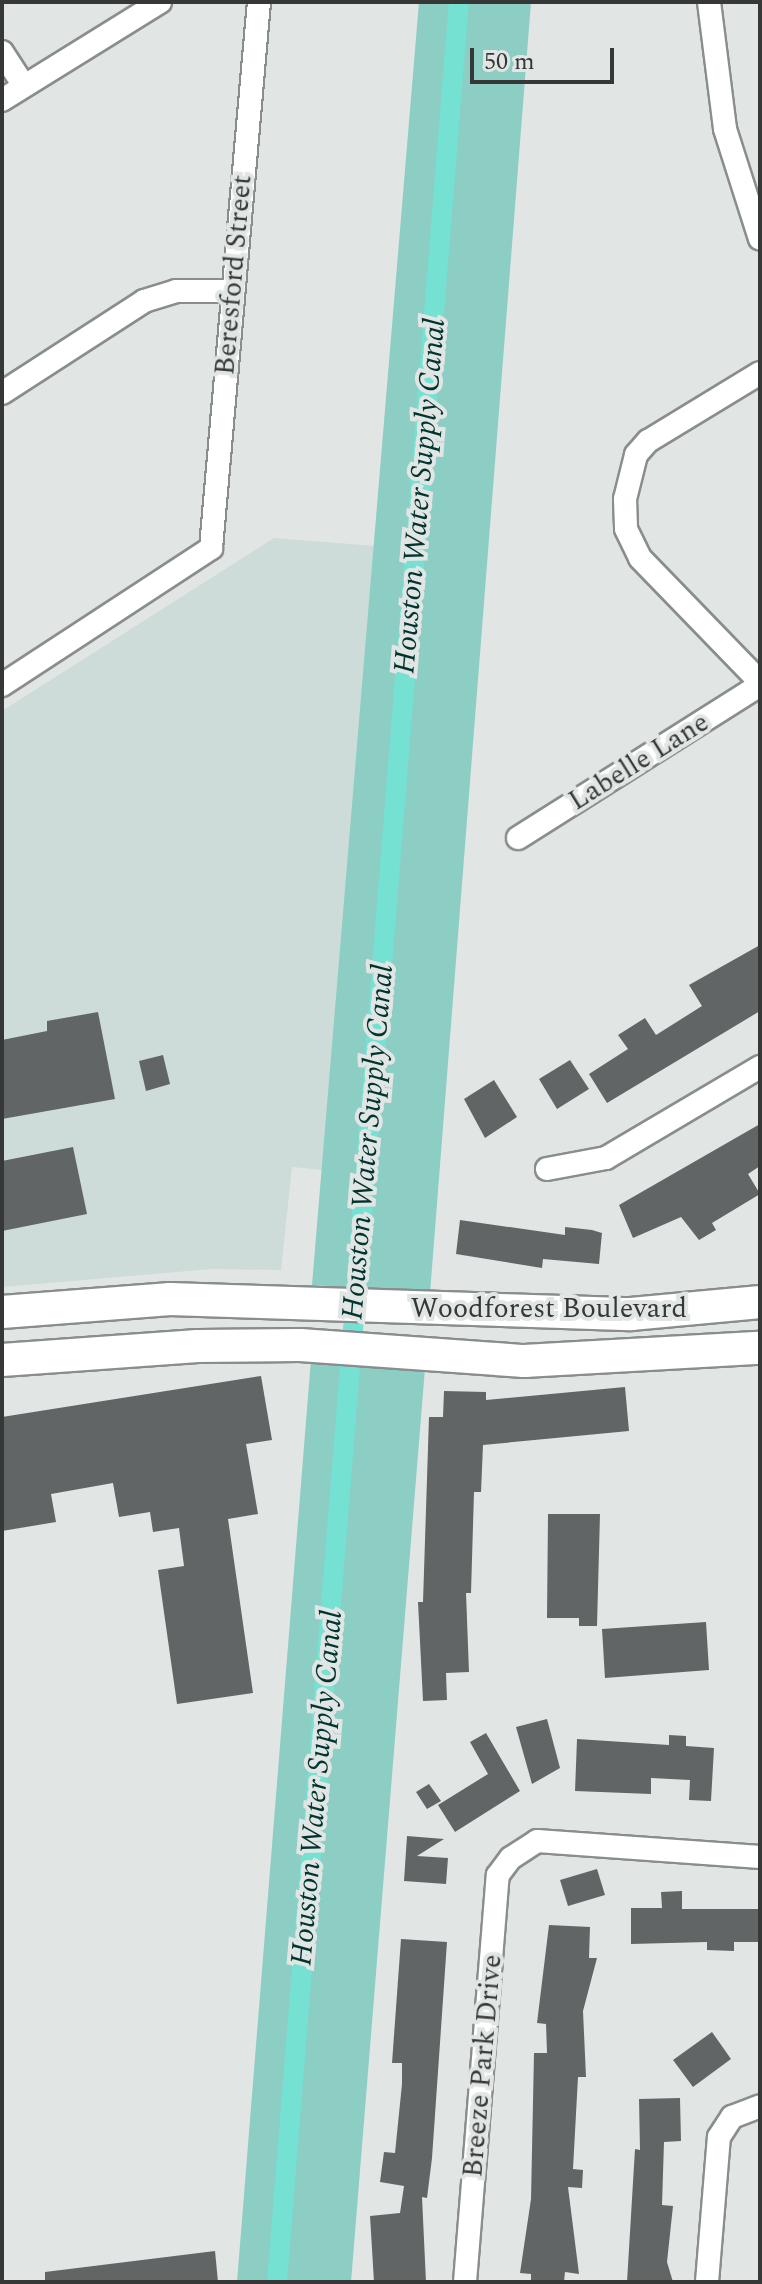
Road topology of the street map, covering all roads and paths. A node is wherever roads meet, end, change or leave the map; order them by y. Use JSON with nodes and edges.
{"nodes":[{"id":1,"x":160,"y":2,"type":"edge"},
{"id":2,"x":259,"y":2,"type":"edge"},
{"id":3,"x":709,"y":2,"type":"edge"},
{"id":4,"x":2,"y":52,"type":"edge"},
{"id":5,"x":24,"y":86,"type":"junction"},
{"id":6,"x":2,"y":100,"type":"edge"},
{"id":7,"x":760,"y":239,"type":"edge"},
{"id":8,"x":232,"y":291,"type":"junction"},
{"id":9,"x":760,"y":373,"type":"edge"},
{"id":10,"x":2,"y":393,"type":"edge"},
{"id":11,"x":760,"y":684,"type":"edge"},
{"id":12,"x":2,"y":685,"type":"edge"},
{"id":13,"x":518,"y":838,"type":"dead end"},
{"id":14,"x":760,"y":1067,"type":"edge"},
{"id":15,"x":547,"y":1169,"type":"dead end"},
{"id":16,"x":760,"y":1302,"type":"edge"},
{"id":17,"x":2,"y":1312,"type":"edge"},
{"id":18,"x":760,"y":1348,"type":"edge"},
{"id":19,"x":2,"y":1360,"type":"edge"},
{"id":20,"x":760,"y":1857,"type":"edge"},
{"id":21,"x":760,"y":2106,"type":"edge"},
{"id":22,"x":465,"y":2282,"type":"edge"},
{"id":23,"x":707,"y":2282,"type":"edge"}],
"edges":[{"from":1,"to":5,"type":"street"},
{"from":2,"to":8,"type":"street","name":"Beresford Street"},
{"from":3,"to":7,"type":"street"},
{"from":4,"to":5,"type":"street"},
{"from":5,"to":6,"type":"street"},
{"from":8,"to":10,"type":"street"},
{"from":8,"to":12,"type":"street","name":"Beresford Street"},
{"from":9,"to":11,"type":"street"},
{"from":11,"to":13,"type":"street","name":"Labelle Lane"},
{"from":14,"to":15,"type":"street"},
{"from":16,"to":17,"type":"main road","name":"Woodforest Boulevard"},
{"from":18,"to":19,"type":"main road","name":"Woodforest Boulevard"},
{"from":20,"to":22,"type":"street","name":"Breeze Park Drive"},
{"from":21,"to":23,"type":"street"}]}
